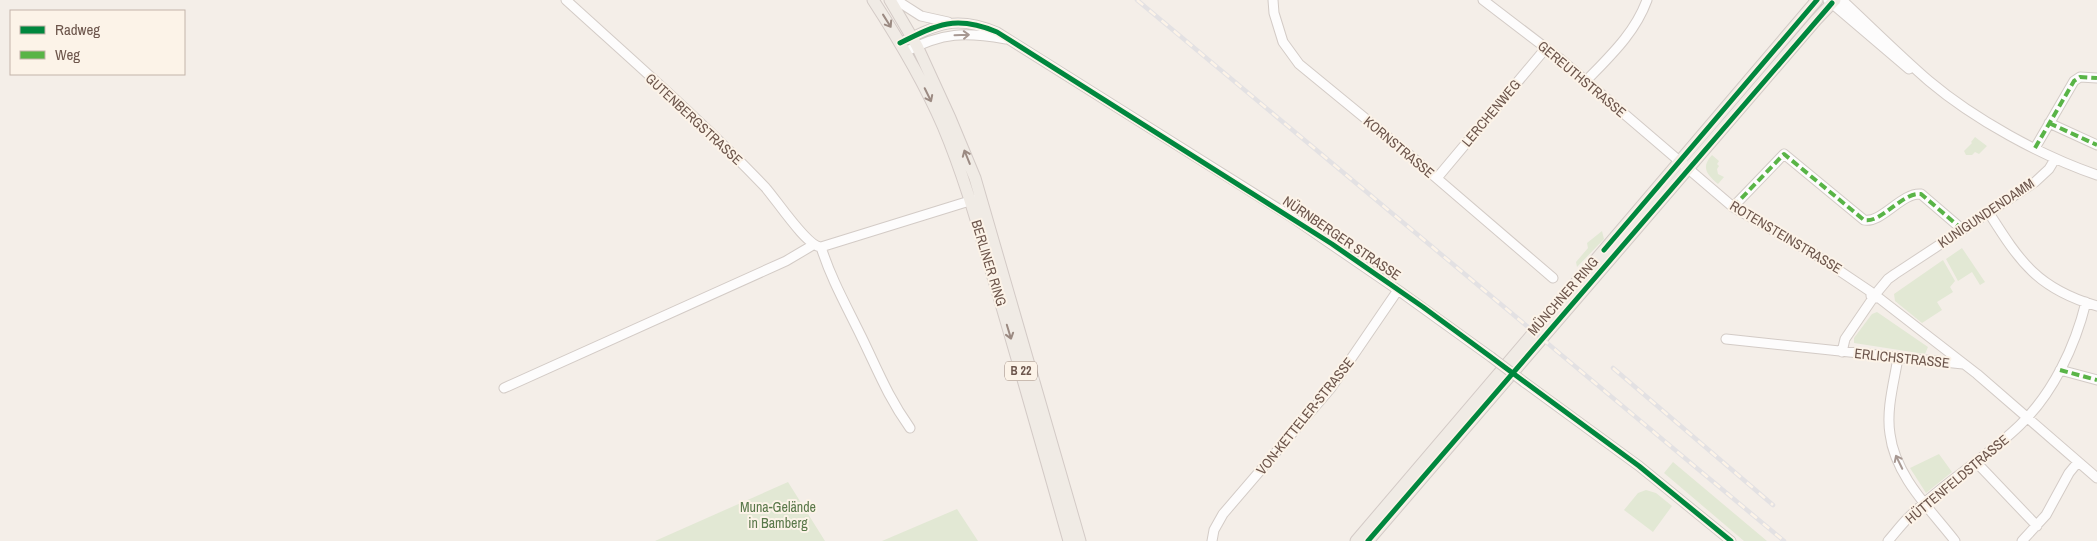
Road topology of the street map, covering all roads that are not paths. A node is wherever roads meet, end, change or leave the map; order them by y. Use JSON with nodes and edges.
{"nodes":[{"id":1,"x":566,"y":0,"type":"edge"},
{"id":2,"x":873,"y":0,"type":"edge"},
{"id":3,"x":890,"y":0,"type":"edge"},
{"id":4,"x":896,"y":0,"type":"edge"},
{"id":5,"x":1273,"y":0,"type":"edge"},
{"id":6,"x":1483,"y":0,"type":"edge"},
{"id":7,"x":1647,"y":0,"type":"edge"},
{"id":8,"x":1817,"y":0,"type":"edge"},
{"id":9,"x":1834,"y":1,"type":"edge"},
{"id":10,"x":948,"y":22,"type":"junction"},
{"id":11,"x":1008,"y":39,"type":"junction"},
{"id":12,"x":914,"y":42,"type":"junction"},
{"id":13,"x":903,"y":47,"type":"junction"},
{"id":14,"x":1546,"y":48,"type":"junction"},
{"id":15,"x":2097,"y":78,"type":"edge"},
{"id":16,"x":1586,"y":81,"type":"junction"},
{"id":17,"x":2049,"y":123,"type":"junction"},
{"id":18,"x":2097,"y":145,"type":"edge"},
{"id":19,"x":2035,"y":148,"type":"junction"},
{"id":20,"x":2055,"y":159,"type":"junction"},
{"id":21,"x":1683,"y":165,"type":"junction"},
{"id":22,"x":2097,"y":175,"type":"edge"},
{"id":23,"x":1437,"y":178,"type":"junction"},
{"id":24,"x":976,"y":200,"type":"junction"},
{"id":25,"x":1733,"y":206,"type":"junction"},
{"id":26,"x":1989,"y":213,"type":"junction"},
{"id":27,"x":1963,"y":230,"type":"junction"},
{"id":28,"x":817,"y":246,"type":"junction"},
{"id":29,"x":1553,"y":278,"type":"dead end"},
{"id":30,"x":1398,"y":290,"type":"junction"},
{"id":31,"x":1875,"y":295,"type":"junction"},
{"id":32,"x":2086,"y":302,"type":"junction"},
{"id":33,"x":2097,"y":306,"type":"edge"},
{"id":34,"x":1726,"y":339,"type":"dead end"},
{"id":35,"x":1842,"y":352,"type":"junction"},
{"id":36,"x":1898,"y":358,"type":"junction"},
{"id":37,"x":1963,"y":364,"type":"junction"},
{"id":38,"x":2060,"y":370,"type":"junction"},
{"id":39,"x":2097,"y":380,"type":"edge"},
{"id":40,"x":504,"y":388,"type":"dead end"},
{"id":41,"x":2026,"y":418,"type":"junction"},
{"id":42,"x":910,"y":428,"type":"dead end"},
{"id":43,"x":1976,"y":462,"type":"junction"},
{"id":44,"x":2078,"y":462,"type":"junction"},
{"id":45,"x":2097,"y":478,"type":"edge"},
{"id":46,"x":1925,"y":503,"type":"junction"},
{"id":47,"x":2037,"y":526,"type":"junction"},
{"id":48,"x":1069,"y":541,"type":"edge"},
{"id":49,"x":1080,"y":541,"type":"edge"},
{"id":50,"x":1212,"y":541,"type":"edge"},
{"id":51,"x":1356,"y":541,"type":"edge"},
{"id":52,"x":1368,"y":541,"type":"edge"},
{"id":53,"x":1731,"y":541,"type":"edge"},
{"id":54,"x":1888,"y":541,"type":"edge"},
{"id":55,"x":1955,"y":541,"type":"edge"},
{"id":56,"x":2022,"y":541,"type":"edge"}],
"edges":[{"from":1,"to":28,"type":"street","name":"GUTENBERGSTRASSE"},
{"from":2,"to":13,"type":"main road","name":"BERLINER RING","number":"B 22","one_way":true},
{"from":3,"to":12,"type":"main road","name":"BERLINER RING","number":"B 22"},
{"from":4,"to":10,"type":"street"},
{"from":5,"to":23,"type":"street","name":"KORNSTRASSE"},
{"from":6,"to":14,"type":"street","name":"GEREUTHSTRASSE"},
{"from":7,"to":16,"type":"street"},
{"from":8,"to":21,"type":"main road","name":"MÜNCHNER RING"},
{"from":9,"to":19,"type":"street"},
{"from":9,"to":21,"type":"main road","name":"MÜNCHNER RING"},
{"from":10,"to":11,"type":"street","name":"NÜRNBERGER STRASSE"},
{"from":10,"to":12,"type":"street","name":"NÜRNBERGER STRASSE"},
{"from":12,"to":11,"type":"street","name":"NÜRNBERGER STRASSE","one_way":true},
{"from":11,"to":30,"type":"street","name":"NÜRNBERGER STRASSE"},
{"from":12,"to":13,"type":"street"},
{"from":24,"to":12,"type":"main road","name":"BERLINER RING","number":"B 22","one_way":true},
{"from":13,"to":24,"type":"main road","name":"BERLINER RING","number":"B 22","one_way":true},
{"from":14,"to":16,"type":"street","name":"GEREUTHSTRASSE"},
{"from":14,"to":23,"type":"street","name":"LERCHENWEG"},
{"from":15,"to":17,"type":"street"},
{"from":16,"to":21,"type":"street","name":"GEREUTHSTRASSE"},
{"from":17,"to":18,"type":"street"},
{"from":17,"to":19,"type":"street"},
{"from":19,"to":20,"type":"street"},
{"from":20,"to":22,"type":"street"},
{"from":20,"to":26,"type":"street","name":"KUNIGUNDENDAMM"},
{"from":21,"to":25,"type":"street","name":"ROTENSTEINSTRASSE"},
{"from":21,"to":51,"type":"main road","name":"MÜNCHNER RING"},
{"from":21,"to":52,"type":"main road","name":"MÜNCHNER RING"},
{"from":23,"to":29,"type":"street","name":"KORNSTRASSE"},
{"from":24,"to":28,"type":"street"},
{"from":24,"to":48,"type":"main road","name":"BERLINER RING","number":"B 22","one_way":true},
{"from":24,"to":49,"type":"main road","name":"BERLINER RING","number":"B 22"},
{"from":25,"to":27,"type":"street"},
{"from":25,"to":31,"type":"street","name":"ROTENSTEINSTRASSE"},
{"from":26,"to":27,"type":"street","name":"KUNIGUNDENDAMM"},
{"from":26,"to":32,"type":"street"},
{"from":27,"to":31,"type":"street","name":"KUNIGUNDENDAMM"},
{"from":28,"to":40,"type":"street"},
{"from":28,"to":42,"type":"street","name":"GUTENBERGSTRASSE"},
{"from":30,"to":50,"type":"street","name":"VON-KETTELER-STRASSE"},
{"from":30,"to":53,"type":"street","name":"NÜRNBERGER STRASSE","bridge":true},
{"from":31,"to":35,"type":"street","name":"KUNIGUNDENDAMM"},
{"from":31,"to":37,"type":"street","name":"ROTENSTEINSTRASSE"},
{"from":32,"to":33,"type":"street"},
{"from":32,"to":38,"type":"street","name":"HÜTTENFELDSTRASSE"},
{"from":34,"to":35,"type":"street","name":"ERLICHSTRASSE"},
{"from":35,"to":36,"type":"street","name":"ERLICHSTRASSE"},
{"from":36,"to":37,"type":"street","name":"ERLICHSTRASSE"},
{"from":46,"to":36,"type":"street","one_way":true},
{"from":37,"to":41,"type":"street","name":"ERLICHSTRASSE"},
{"from":38,"to":39,"type":"street"},
{"from":38,"to":41,"type":"street","name":"HÜTTENFELDSTRASSE"},
{"from":41,"to":43,"type":"street","name":"HÜTTENFELDSTRASSE"},
{"from":41,"to":44,"type":"street","name":"ERLICHSTRASSE"},
{"from":43,"to":46,"type":"street","name":"HÜTTENFELDSTRASSE"},
{"from":43,"to":47,"type":"street"},
{"from":44,"to":45,"type":"street","name":"ERLICHSTRASSE"},
{"from":44,"to":47,"type":"street"},
{"from":46,"to":54,"type":"street","name":"HÜTTENFELDSTRASSE"},
{"from":46,"to":55,"type":"street"},
{"from":47,"to":56,"type":"street"}]}
